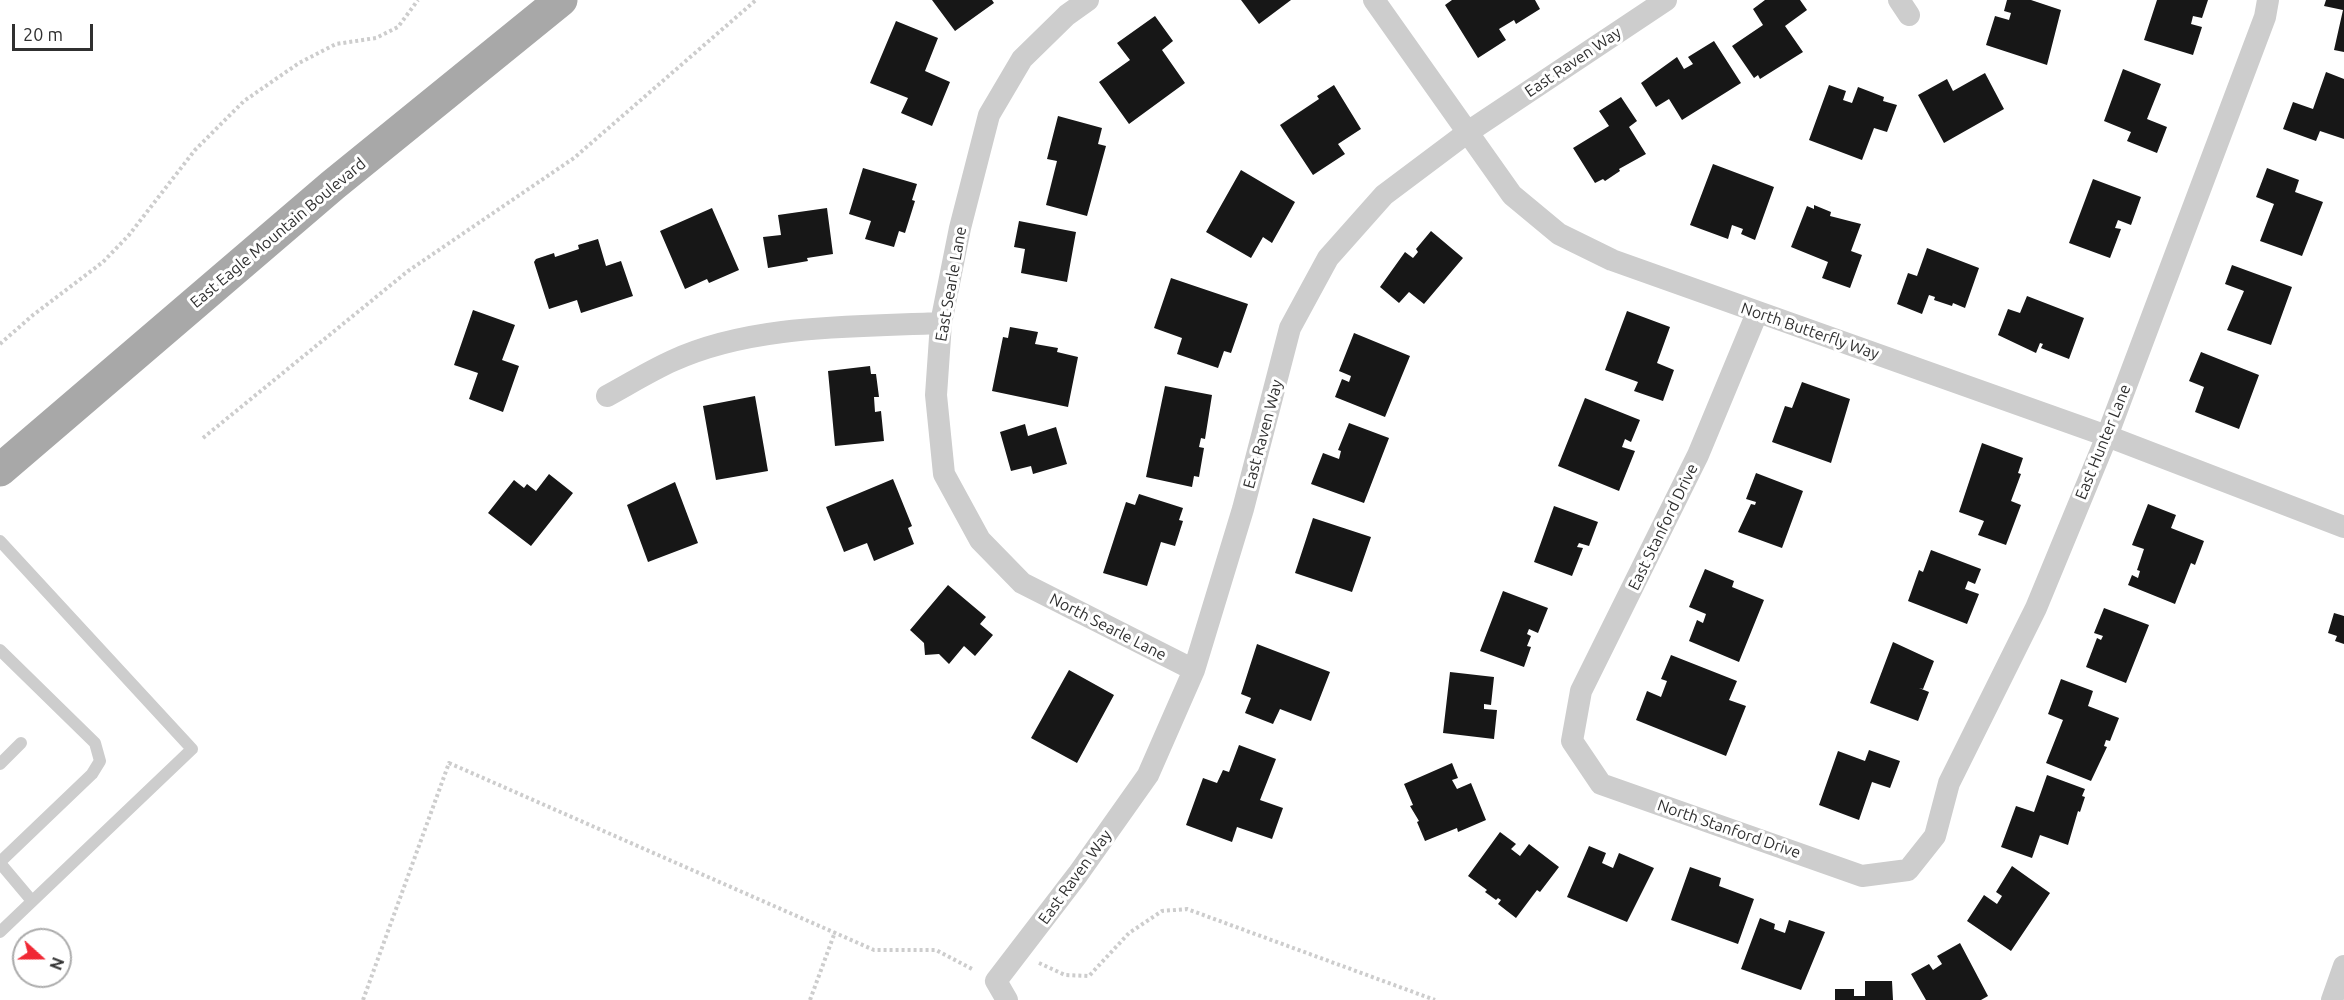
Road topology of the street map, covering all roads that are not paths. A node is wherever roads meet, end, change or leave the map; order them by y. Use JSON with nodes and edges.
{"nodes":[{"id":1,"x":561,"y":0,"type":"edge"},
{"id":2,"x":1088,"y":0,"type":"edge"},
{"id":3,"x":1374,"y":0,"type":"edge"},
{"id":4,"x":1666,"y":0,"type":"edge"},
{"id":5,"x":2268,"y":0,"type":"edge"},
{"id":6,"x":1468,"y":132,"type":"junction"},
{"id":7,"x":1757,"y":313,"type":"junction"},
{"id":8,"x":941,"y":323,"type":"junction"},
{"id":9,"x":607,"y":396,"type":"dead end"},
{"id":10,"x":2107,"y":436,"type":"junction"},
{"id":11,"x":0,"y":470,"type":"edge"},
{"id":12,"x":2344,"y":527,"type":"edge"},
{"id":13,"x":0,"y":541,"type":"edge"},
{"id":14,"x":1022,"y":583,"type":"joint"},
{"id":15,"x":0,"y":650,"type":"edge"},
{"id":16,"x":1194,"y":670,"type":"junction"},
{"id":17,"x":1572,"y":741,"type":"joint"},
{"id":18,"x":21,"y":743,"type":"dead end"},
{"id":19,"x":0,"y":764,"type":"edge"},
{"id":20,"x":0,"y":862,"type":"edge"},
{"id":21,"x":1908,"y":870,"type":"joint"},
{"id":22,"x":32,"y":902,"type":"junction"},
{"id":23,"x":0,"y":932,"type":"edge"},
{"id":24,"x":2344,"y":966,"type":"edge"},
{"id":25,"x":1002,"y":991,"type":"edge"},
{"id":26,"x":2332,"y":1000,"type":"edge"}],
"edges":[{"from":1,"to":11,"type":"main road","name":"East Eagle Mountain Boulevard"},
{"from":2,"to":8,"type":"street","name":"East Searle Lane"},
{"from":3,"to":6,"type":"street","name":"North Butterfly Way"},
{"from":4,"to":6,"type":"street","name":"East Raven Way"},
{"from":5,"to":10,"type":"street","name":"East Hunter Lane"},
{"from":6,"to":7,"type":"street","name":"North Butterfly Way"},
{"from":6,"to":16,"type":"street","name":"East Raven Way"},
{"from":7,"to":10,"type":"street","name":"North Butterfly Way"},
{"from":7,"to":17,"type":"street","name":"East Stanford Drive"},
{"from":8,"to":9,"type":"street"},
{"from":8,"to":14,"type":"street","name":"East Searle Lane"},
{"from":10,"to":12,"type":"street","name":"North Butterfly Way"},
{"from":10,"to":21,"type":"street","name":"East Hunter Lane"},
{"from":13,"to":22,"type":"lane"},
{"from":14,"to":16,"type":"street","name":"North Searle Lane"},
{"from":15,"to":20,"type":"lane"},
{"from":16,"to":25,"type":"street","name":"East Raven Way"},
{"from":17,"to":21,"type":"street","name":"North Stanford Drive"},
{"from":18,"to":19,"type":"lane"},
{"from":20,"to":22,"type":"lane"},
{"from":22,"to":23,"type":"lane"},
{"from":24,"to":26,"type":"street"}]}
